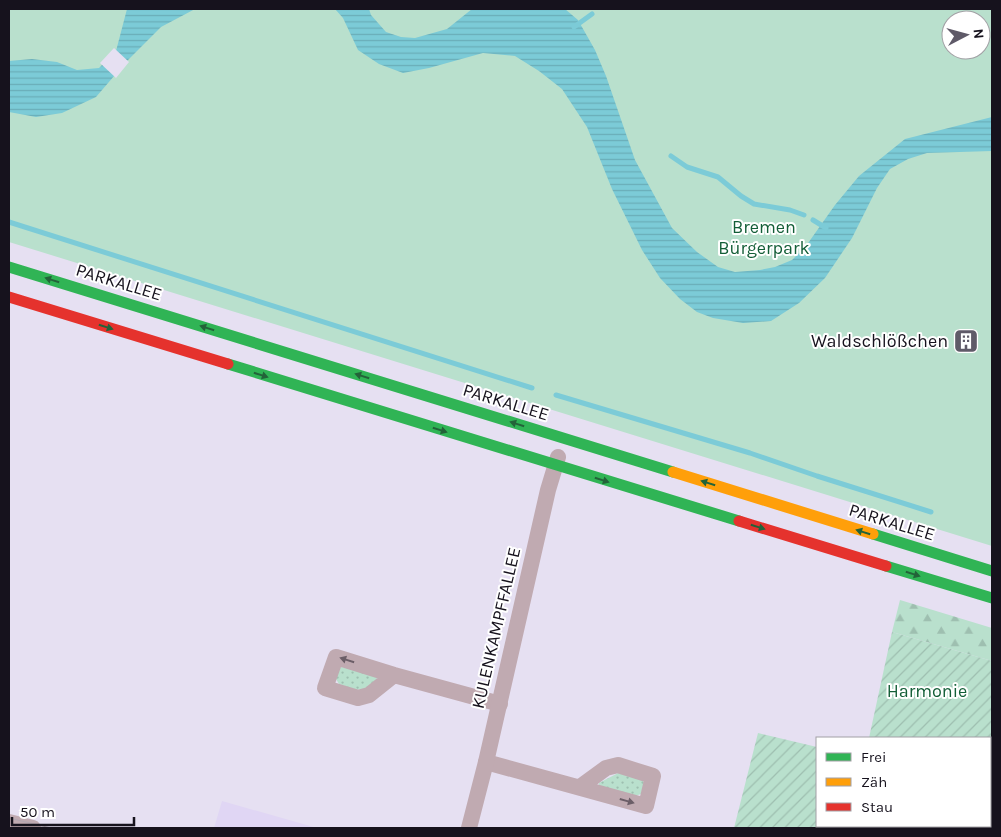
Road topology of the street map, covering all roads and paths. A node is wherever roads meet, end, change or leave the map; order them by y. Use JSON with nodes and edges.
{"nodes":[{"id":1,"x":9,"y":267,"type":"edge"},
{"id":2,"x":9,"y":298,"type":"edge"},
{"id":3,"x":564,"y":438,"type":"junction"},
{"id":4,"x":556,"y":465,"type":"junction"},
{"id":5,"x":992,"y":571,"type":"edge"},
{"id":6,"x":992,"y":598,"type":"edge"},
{"id":7,"x":394,"y":676,"type":"dead end"},
{"id":8,"x":500,"y":704,"type":"junction"},
{"id":9,"x":486,"y":762,"type":"junction"},
{"id":10,"x":580,"y":787,"type":"dead end"},
{"id":11,"x":9,"y":822,"type":"edge"},
{"id":12,"x":33,"y":828,"type":"edge"},
{"id":13,"x":469,"y":828,"type":"edge"}],
"edges":[{"from":3,"to":1,"type":"main road","name":"PARKALLEE","one_way":true},
{"from":2,"to":4,"type":"main road","one_way":true},
{"from":3,"to":4,"type":"street","name":"KULENKAMPFFALLEE"},
{"from":5,"to":3,"type":"main road","name":"PARKALLEE","one_way":true},
{"from":4,"to":6,"type":"main road","one_way":true},
{"from":4,"to":8,"type":"street","name":"KULENKAMPFFALLEE"},
{"from":7,"to":8,"type":"street"},
{"from":8,"to":9,"type":"street","name":"KULENKAMPFFALLEE"},
{"from":9,"to":10,"type":"street"},
{"from":9,"to":13,"type":"street","name":"KULENKAMPFFALLEE"},
{"from":11,"to":12,"type":"street"}]}
